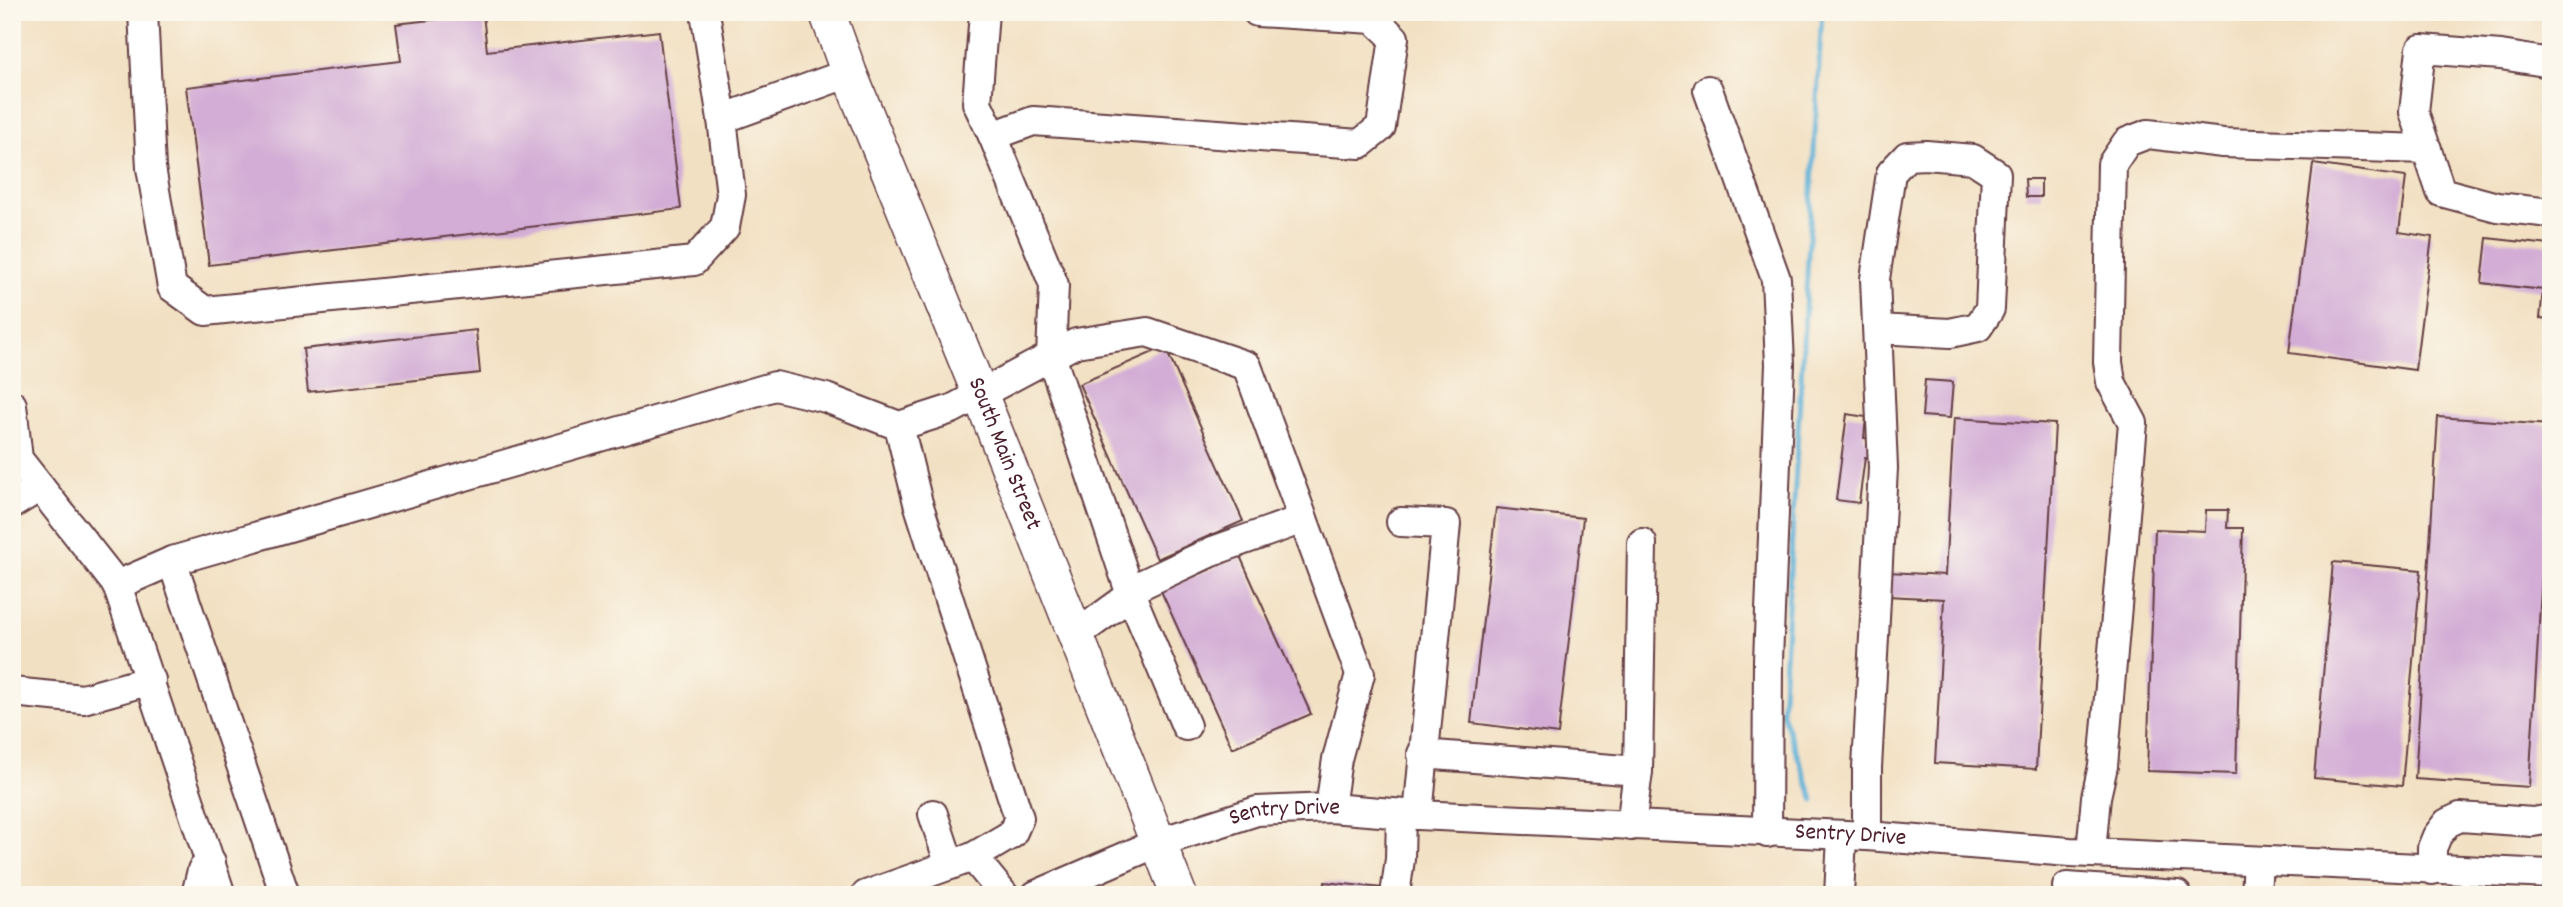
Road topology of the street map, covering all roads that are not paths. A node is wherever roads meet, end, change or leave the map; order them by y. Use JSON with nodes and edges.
{"nodes":[{"id":1,"x":143,"y":12,"type":"edge"},
{"id":2,"x":705,"y":12,"type":"edge"},
{"id":3,"x":827,"y":12,"type":"edge"},
{"id":4,"x":984,"y":12,"type":"edge"},
{"id":5,"x":1258,"y":12,"type":"edge"},
{"id":6,"x":2551,"y":63,"type":"edge"},
{"id":7,"x":849,"y":73,"type":"junction"},
{"id":8,"x":1708,"y":90,"type":"dead end"},
{"id":9,"x":722,"y":119,"type":"junction"},
{"id":10,"x":993,"y":136,"type":"junction"},
{"id":11,"x":2427,"y":149,"type":"junction"},
{"id":12,"x":2551,"y":213,"type":"edge"},
{"id":13,"x":1878,"y":329,"type":"junction"},
{"id":14,"x":1051,"y":356,"type":"junction"},
{"id":15,"x":980,"y":394,"type":"junction"},
{"id":16,"x":12,"y":405,"type":"edge"},
{"id":17,"x":898,"y":426,"type":"junction"},
{"id":18,"x":40,"y":487,"type":"junction"},
{"id":19,"x":12,"y":504,"type":"edge"},
{"id":20,"x":1303,"y":519,"type":"junction"},
{"id":21,"x":1401,"y":522,"type":"dead end"},
{"id":22,"x":1642,"y":543,"type":"dead end"},
{"id":23,"x":172,"y":561,"type":"junction"},
{"id":24,"x":117,"y":585,"type":"junction"},
{"id":25,"x":1130,"y":593,"type":"junction"},
{"id":26,"x":1076,"y":635,"type":"junction"},
{"id":27,"x":150,"y":680,"type":"junction"},
{"id":28,"x":12,"y":691,"type":"edge"},
{"id":29,"x":1186,"y":726,"type":"dead end"},
{"id":30,"x":1422,"y":754,"type":"junction"},
{"id":31,"x":1638,"y":771,"type":"junction"},
{"id":32,"x":1330,"y":808,"type":"junction"},
{"id":33,"x":933,"y":814,"type":"dead end"},
{"id":34,"x":1409,"y":815,"type":"junction"},
{"id":35,"x":2551,"y":819,"type":"edge"},
{"id":36,"x":1631,"y":826,"type":"junction"},
{"id":37,"x":1767,"y":833,"type":"junction"},
{"id":38,"x":1855,"y":837,"type":"junction"},
{"id":39,"x":1157,"y":843,"type":"junction"},
{"id":40,"x":2081,"y":852,"type":"junction"},
{"id":41,"x":961,"y":861,"type":"junction"},
{"id":42,"x":2258,"y":861,"type":"junction"},
{"id":43,"x":211,"y":862,"type":"junction"},
{"id":44,"x":2432,"y":870,"type":"junction"},
{"id":45,"x":2551,"y":874,"type":"edge"},
{"id":46,"x":2067,"y":891,"type":"edge"},
{"id":47,"x":196,"y":895,"type":"edge"},
{"id":48,"x":221,"y":895,"type":"edge"},
{"id":49,"x":285,"y":895,"type":"edge"},
{"id":50,"x":866,"y":895,"type":"edge"},
{"id":51,"x":1004,"y":895,"type":"edge"},
{"id":52,"x":1036,"y":895,"type":"edge"},
{"id":53,"x":1179,"y":895,"type":"edge"},
{"id":54,"x":1395,"y":895,"type":"edge"},
{"id":55,"x":1839,"y":895,"type":"edge"},
{"id":56,"x":2177,"y":895,"type":"edge"},
{"id":57,"x":2256,"y":895,"type":"edge"}],
"edges":[{"from":1,"to":9,"type":"street"},
{"from":2,"to":9,"type":"street"},
{"from":3,"to":7,"type":"main road","name":"South Main Street"},
{"from":4,"to":10,"type":"street"},
{"from":5,"to":10,"type":"street"},
{"from":6,"to":11,"type":"street"},
{"from":7,"to":9,"type":"street"},
{"from":7,"to":15,"type":"main road","name":"South Main Street"},
{"from":8,"to":37,"type":"street"},
{"from":10,"to":14,"type":"street"},
{"from":11,"to":12,"type":"street"},
{"from":11,"to":40,"type":"street"},
{"from":13,"to":13,"type":"street"},
{"from":13,"to":38,"type":"street"},
{"from":14,"to":15,"type":"street"},
{"from":14,"to":20,"type":"street"},
{"from":14,"to":25,"type":"street"},
{"from":15,"to":17,"type":"street"},
{"from":15,"to":26,"type":"main road","name":"South Main Street"},
{"from":16,"to":18,"type":"street"},
{"from":17,"to":23,"type":"street"},
{"from":17,"to":41,"type":"street"},
{"from":18,"to":19,"type":"street"},
{"from":18,"to":24,"type":"street"},
{"from":20,"to":25,"type":"street"},
{"from":20,"to":32,"type":"street"},
{"from":21,"to":30,"type":"street"},
{"from":22,"to":31,"type":"street"},
{"from":23,"to":24,"type":"street"},
{"from":23,"to":49,"type":"street"},
{"from":24,"to":27,"type":"street"},
{"from":25,"to":26,"type":"street"},
{"from":25,"to":29,"type":"street"},
{"from":26,"to":39,"type":"main road","name":"South Main Street"},
{"from":27,"to":28,"type":"street"},
{"from":27,"to":43,"type":"street"},
{"from":30,"to":31,"type":"street"},
{"from":30,"to":34,"type":"street"},
{"from":31,"to":36,"type":"street"},
{"from":32,"to":34,"type":"street","name":"Sentry Drive"},
{"from":32,"to":39,"type":"street","name":"Sentry Drive"},
{"from":33,"to":41,"type":"street"},
{"from":34,"to":36,"type":"street","name":"Sentry Drive"},
{"from":34,"to":54,"type":"street"},
{"from":35,"to":44,"type":"street"},
{"from":36,"to":37,"type":"street","name":"Sentry Drive"},
{"from":37,"to":38,"type":"street","name":"Sentry Drive"},
{"from":38,"to":40,"type":"street","name":"Sentry Drive"},
{"from":38,"to":55,"type":"street"},
{"from":39,"to":52,"type":"street","name":"Sentry Drive"},
{"from":39,"to":53,"type":"main road","name":"South Main Street"},
{"from":40,"to":42,"type":"street","name":"Sentry Drive"},
{"from":40,"to":46,"type":"street"},
{"from":41,"to":50,"type":"street"},
{"from":41,"to":51,"type":"street"},
{"from":42,"to":44,"type":"street","name":"Sentry Drive"},
{"from":42,"to":57,"type":"street"},
{"from":43,"to":47,"type":"street"},
{"from":43,"to":48,"type":"street"},
{"from":44,"to":45,"type":"street","name":"Sentry Drive"},
{"from":46,"to":56,"type":"street"}]}
